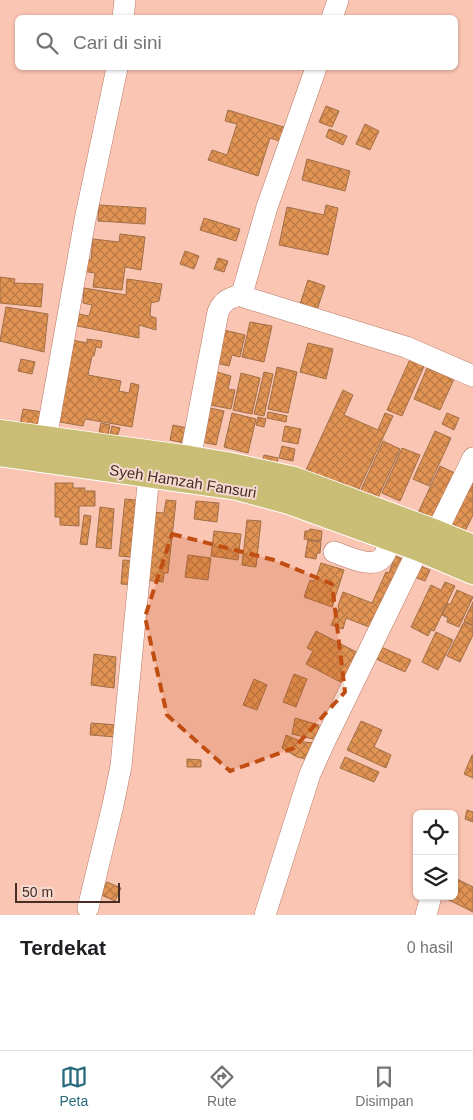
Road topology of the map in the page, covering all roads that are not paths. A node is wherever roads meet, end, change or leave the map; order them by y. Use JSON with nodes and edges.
{"nodes":[{"id":1,"x":125,"y":0,"type":"edge"},
{"id":2,"x":338,"y":0,"type":"edge"},
{"id":3,"x":123,"y":15,"type":"edge"},
{"id":4,"x":333,"y":15,"type":"edge"},
{"id":5,"x":117,"y":70,"type":"edge"},
{"id":6,"x":315,"y":70,"type":"edge"},
{"id":7,"x":242,"y":294,"type":"junction"},
{"id":8,"x":473,"y":376,"type":"edge"},
{"id":9,"x":0,"y":433,"type":"edge"},
{"id":10,"x":46,"y":439,"type":"junction"},
{"id":11,"x":0,"y":453,"type":"edge"},
{"id":12,"x":473,"y":458,"type":"edge"},
{"id":13,"x":190,"y":459,"type":"junction"},
{"id":14,"x":152,"y":464,"type":"junction"},
{"id":15,"x":390,"y":538,"type":"junction"},
{"id":16,"x":428,"y":540,"type":"junction"},
{"id":17,"x":473,"y":548,"type":"edge"},
{"id":18,"x":334,"y":552,"type":"dead end"},
{"id":19,"x":473,"y":571,"type":"edge"},
{"id":20,"x":430,"y":900,"type":"edge"},
{"id":21,"x":88,"y":908,"type":"dead end"},
{"id":22,"x":265,"y":915,"type":"edge"},
{"id":23,"x":426,"y":915,"type":"edge"}],
"edges":[{"from":1,"to":3,"type":"street"},
{"from":2,"to":4,"type":"street"},
{"from":5,"to":10,"type":"street"},
{"from":6,"to":7,"type":"street"},
{"from":7,"to":8,"type":"street"},
{"from":7,"to":13,"type":"street"},
{"from":9,"to":10,"type":"main road","name":"Syeh Hamzah Fansuri"},
{"from":10,"to":14,"type":"main road","name":"Syeh Hamzah Fansuri"},
{"from":11,"to":14,"type":"main road","name":"Syeh Hamzah Fansuri"},
{"from":12,"to":16,"type":"street"},
{"from":13,"to":14,"type":"main road","name":"Syeh Hamzah Fansuri"},
{"from":13,"to":16,"type":"main road","name":"Syeh Hamzah Fansuri"},
{"from":14,"to":15,"type":"main road","name":"Syeh Hamzah Fansuri"},
{"from":14,"to":21,"type":"street"},
{"from":15,"to":16,"type":"main road","name":"Syeh Hamzah Fansuri"},
{"from":15,"to":18,"type":"street"},
{"from":16,"to":17,"type":"main road","name":"Syeh Hamzah Fansuri"},
{"from":16,"to":19,"type":"main road","name":"Syeh Hamzah Fansuri"},
{"from":16,"to":22,"type":"street"},
{"from":20,"to":23,"type":"street"}]}
